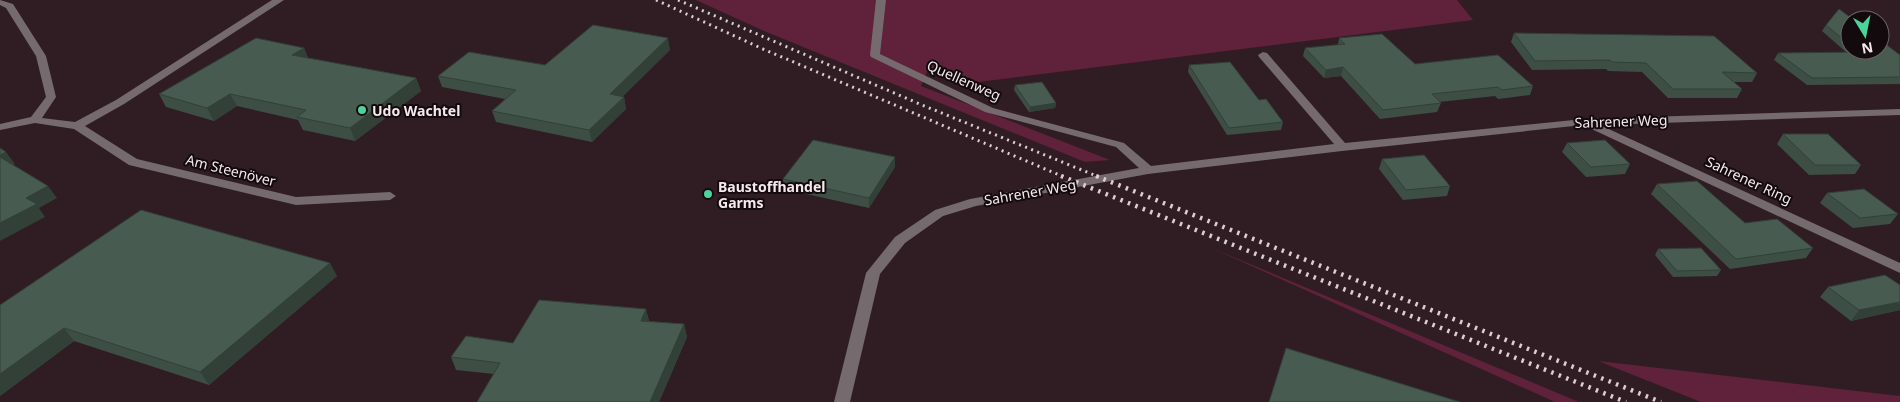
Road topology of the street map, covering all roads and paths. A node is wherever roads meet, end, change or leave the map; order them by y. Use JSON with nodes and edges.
{"nodes":[{"id":1,"x":279,"y":0,"type":"edge"},
{"id":2,"x":881,"y":0,"type":"edge"},
{"id":3,"x":0,"y":2,"type":"edge"},
{"id":4,"x":1263,"y":54,"type":"dead end"},
{"id":5,"x":1900,"y":112,"type":"edge"},
{"id":6,"x":35,"y":120,"type":"junction"},
{"id":7,"x":1584,"y":122,"type":"junction"},
{"id":8,"x":77,"y":126,"type":"junction"},
{"id":9,"x":0,"y":127,"type":"edge"},
{"id":10,"x":1342,"y":146,"type":"junction"},
{"id":11,"x":1148,"y":170,"type":"junction"},
{"id":12,"x":390,"y":196,"type":"dead end"},
{"id":13,"x":1900,"y":268,"type":"edge"},
{"id":14,"x":842,"y":402,"type":"edge"}],
"edges":[{"from":1,"to":8,"type":"street"},
{"from":2,"to":11,"type":"street","name":"Quellenweg"},
{"from":3,"to":6,"type":"street"},
{"from":4,"to":10,"type":"street"},
{"from":5,"to":7,"type":"street","name":"Sahrener Weg"},
{"from":6,"to":8,"type":"street","name":"Am Steenöver"},
{"from":6,"to":9,"type":"street","name":"Am Steenöver"},
{"from":7,"to":10,"type":"street","name":"Sahrener Weg"},
{"from":7,"to":13,"type":"street","name":"Sahrener Ring"},
{"from":8,"to":12,"type":"street","name":"Am Steenöver"},
{"from":10,"to":11,"type":"street","name":"Sahrener Weg"},
{"from":11,"to":14,"type":"street","name":"Sahrener Weg"}]}
